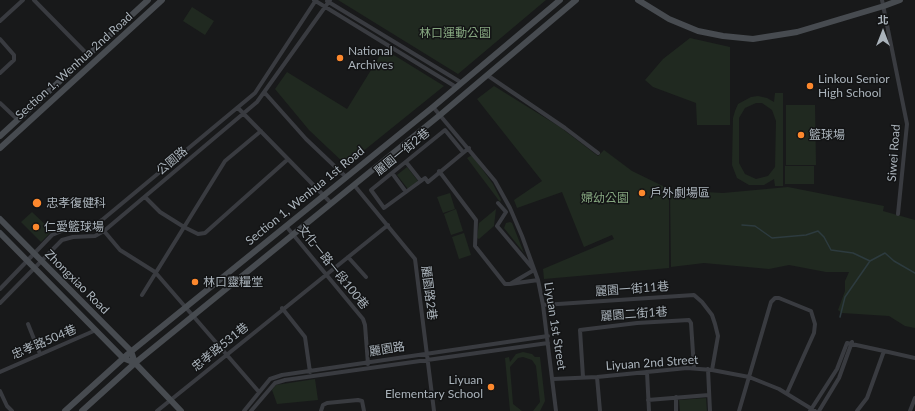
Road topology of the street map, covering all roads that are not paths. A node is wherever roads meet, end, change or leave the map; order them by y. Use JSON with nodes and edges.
{"nodes":[{"id":1,"x":22,"y":0,"type":"edge"},
{"id":2,"x":34,"y":0,"type":"edge"},
{"id":3,"x":148,"y":0,"type":"edge"},
{"id":4,"x":162,"y":0,"type":"edge"},
{"id":5,"x":315,"y":0,"type":"edge"},
{"id":6,"x":328,"y":0,"type":"edge"},
{"id":7,"x":560,"y":0,"type":"edge"},
{"id":8,"x":576,"y":0,"type":"edge"},
{"id":9,"x":638,"y":0,"type":"edge"},
{"id":10,"x":900,"y":0,"type":"edge"},
{"id":11,"x":883,"y":3,"type":"edge"},
{"id":12,"x":325,"y":7,"type":"junction"},
{"id":13,"x":0,"y":21,"type":"edge"},
{"id":14,"x":0,"y":39,"type":"edge"},
{"id":15,"x":88,"y":55,"type":"junction"},
{"id":16,"x":0,"y":73,"type":"edge"},
{"id":17,"x":487,"y":75,"type":"junction"},
{"id":18,"x":462,"y":83,"type":"junction"},
{"id":19,"x":456,"y":87,"type":"junction"},
{"id":20,"x":255,"y":93,"type":"junction"},
{"id":21,"x":265,"y":93,"type":"junction"},
{"id":22,"x":261,"y":99,"type":"junction"},
{"id":23,"x":0,"y":102,"type":"edge"},
{"id":24,"x":433,"y":107,"type":"junction"},
{"id":25,"x":238,"y":108,"type":"junction"},
{"id":26,"x":244,"y":114,"type":"junction"},
{"id":27,"x":440,"y":115,"type":"junction"},
{"id":28,"x":18,"y":120,"type":"junction"},
{"id":29,"x":261,"y":131,"type":"junction"},
{"id":30,"x":0,"y":136,"type":"edge"},
{"id":31,"x":0,"y":148,"type":"edge"},
{"id":32,"x":469,"y":148,"type":"junction"},
{"id":33,"x":463,"y":152,"type":"junction"},
{"id":34,"x":598,"y":153,"type":"dead end"},
{"id":35,"x":287,"y":160,"type":"junction"},
{"id":36,"x":406,"y":162,"type":"junction"},
{"id":37,"x":171,"y":164,"type":"junction"},
{"id":38,"x":176,"y":170,"type":"junction"},
{"id":39,"x":439,"y":171,"type":"junction"},
{"id":40,"x":392,"y":173,"type":"junction"},
{"id":41,"x":346,"y":177,"type":"junction"},
{"id":42,"x":421,"y":181,"type":"junction"},
{"id":43,"x":354,"y":184,"type":"junction"},
{"id":44,"x":406,"y":192,"type":"junction"},
{"id":45,"x":324,"y":195,"type":"junction"},
{"id":46,"x":145,"y":197,"type":"junction"},
{"id":47,"x":331,"y":203,"type":"junction"},
{"id":48,"x":498,"y":203,"type":"dead end"},
{"id":49,"x":898,"y":214,"type":"dead end"},
{"id":50,"x":104,"y":218,"type":"junction"},
{"id":51,"x":0,"y":219,"type":"edge"},
{"id":52,"x":388,"y":225,"type":"junction"},
{"id":53,"x":109,"y":226,"type":"junction"},
{"id":54,"x":286,"y":226,"type":"junction"},
{"id":55,"x":184,"y":227,"type":"junction"},
{"id":56,"x":104,"y":231,"type":"junction"},
{"id":57,"x":0,"y":233,"type":"edge"},
{"id":58,"x":56,"y":234,"type":"junction"},
{"id":59,"x":293,"y":234,"type":"junction"},
{"id":60,"x":62,"y":240,"type":"junction"},
{"id":61,"x":33,"y":254,"type":"junction"},
{"id":62,"x":348,"y":257,"type":"junction"},
{"id":63,"x":28,"y":259,"type":"junction"},
{"id":64,"x":41,"y":261,"type":"junction"},
{"id":65,"x":35,"y":267,"type":"junction"},
{"id":66,"x":19,"y":269,"type":"junction"},
{"id":67,"x":534,"y":270,"type":"junction"},
{"id":68,"x":155,"y":272,"type":"junction"},
{"id":69,"x":326,"y":275,"type":"junction"},
{"id":70,"x":26,"y":276,"type":"junction"},
{"id":71,"x":366,"y":278,"type":"dead end"},
{"id":72,"x":538,"y":280,"type":"junction"},
{"id":73,"x":510,"y":284,"type":"junction"},
{"id":74,"x":0,"y":289,"type":"edge"},
{"id":75,"x":142,"y":295,"type":"dead end"},
{"id":76,"x":0,"y":303,"type":"edge"},
{"id":77,"x":543,"y":305,"type":"junction"},
{"id":78,"x":187,"y":306,"type":"junction"},
{"id":79,"x":282,"y":308,"type":"junction"},
{"id":80,"x":194,"y":315,"type":"junction"},
{"id":81,"x":28,"y":324,"type":"dead end"},
{"id":82,"x":96,"y":330,"type":"junction"},
{"id":83,"x":548,"y":336,"type":"junction"},
{"id":84,"x":852,"y":342,"type":"junction"},
{"id":85,"x":548,"y":343,"type":"junction"},
{"id":86,"x":131,"y":351,"type":"junction"},
{"id":87,"x":884,"y":351,"type":"junction"},
{"id":88,"x":427,"y":353,"type":"junction"},
{"id":89,"x":40,"y":354,"type":"junction"},
{"id":90,"x":227,"y":355,"type":"junction"},
{"id":91,"x":123,"y":358,"type":"junction"},
{"id":92,"x":915,"y":358,"type":"edge"},
{"id":93,"x":428,"y":360,"type":"junction"},
{"id":94,"x":368,"y":362,"type":"junction"},
{"id":95,"x":135,"y":363,"type":"junction"},
{"id":96,"x":694,"y":368,"type":"junction"},
{"id":97,"x":368,"y":369,"type":"junction"},
{"id":98,"x":710,"y":369,"type":"junction"},
{"id":99,"x":310,"y":371,"type":"junction"},
{"id":100,"x":0,"y":372,"type":"edge"},
{"id":101,"x":647,"y":372,"type":"junction"},
{"id":102,"x":310,"y":376,"type":"junction"},
{"id":103,"x":583,"y":377,"type":"junction"},
{"id":104,"x":597,"y":377,"type":"junction"},
{"id":105,"x":749,"y":377,"type":"junction"},
{"id":106,"x":553,"y":379,"type":"junction"},
{"id":107,"x":0,"y":391,"type":"edge"},
{"id":108,"x":259,"y":392,"type":"junction"},
{"id":109,"x":822,"y":392,"type":"junction"},
{"id":110,"x":787,"y":393,"type":"junction"},
{"id":111,"x":709,"y":396,"type":"junction"},
{"id":112,"x":828,"y":396,"type":"junction"},
{"id":113,"x":676,"y":397,"type":"junction"},
{"id":114,"x":915,"y":398,"type":"edge"},
{"id":115,"x":170,"y":400,"type":"junction"},
{"id":116,"x":648,"y":400,"type":"junction"},
{"id":117,"x":812,"y":410,"type":"edge"},
{"id":118,"x":12,"y":411,"type":"edge"},
{"id":119,"x":66,"y":411,"type":"edge"},
{"id":120,"x":82,"y":411,"type":"edge"},
{"id":121,"x":157,"y":411,"type":"edge"},
{"id":122,"x":181,"y":411,"type":"edge"},
{"id":123,"x":244,"y":411,"type":"edge"},
{"id":124,"x":251,"y":411,"type":"edge"},
{"id":125,"x":321,"y":411,"type":"edge"},
{"id":126,"x":364,"y":411,"type":"edge"},
{"id":127,"x":434,"y":411,"type":"edge"},
{"id":128,"x":556,"y":411,"type":"edge"},
{"id":129,"x":600,"y":411,"type":"edge"},
{"id":130,"x":649,"y":411,"type":"edge"},
{"id":131,"x":676,"y":411,"type":"edge"},
{"id":132,"x":710,"y":411,"type":"edge"},
{"id":133,"x":739,"y":411,"type":"edge"},
{"id":134,"x":819,"y":411,"type":"edge"},
{"id":135,"x":857,"y":411,"type":"edge"},
{"id":136,"x":910,"y":411,"type":"edge"}],
"edges":[{"from":1,"to":13,"type":"street"},
{"from":2,"to":15,"type":"street"},
{"from":3,"to":15,"type":"main road","name":"Section 1, Wenhua 2nd Road"},
{"from":4,"to":31,"type":"main road","name":"Section 1, Wenhua 2nd Road"},
{"from":5,"to":12,"type":"street"},
{"from":5,"to":20,"type":"street","name":"公園路"},
{"from":6,"to":12,"type":"street","name":"公園路"},
{"from":6,"to":18,"type":"street"},
{"from":7,"to":18,"type":"main road","name":"Section 1, Wenhua 1st Road"},
{"from":8,"to":17,"type":"main road","name":"Section 1, Wenhua 1st Road"},
{"from":9,"to":11,"type":"main road"},
{"from":10,"to":11,"type":"main road"},
{"from":11,"to":49,"type":"street","name":"Siwei Road"},
{"from":12,"to":19,"type":"street"},
{"from":12,"to":21,"type":"street","name":"公園路"},
{"from":14,"to":16,"type":"street"},
{"from":15,"to":28,"type":"main road","name":"Section 1, Wenhua 2nd Road"},
{"from":17,"to":27,"type":"main road","name":"Section 1, Wenhua 1st Road"},
{"from":17,"to":34,"type":"street"},
{"from":18,"to":19,"type":"main road","name":"Section 1, Wenhua 1st Road"},
{"from":19,"to":24,"type":"main road","name":"Section 1, Wenhua 1st Road"},
{"from":20,"to":22,"type":"street"},
{"from":20,"to":25,"type":"street","name":"公園路"},
{"from":21,"to":22,"type":"street","name":"公園路"},
{"from":21,"to":41,"type":"street"},
{"from":22,"to":26,"type":"street","name":"公園路"},
{"from":23,"to":28,"type":"street"},
{"from":24,"to":27,"type":"street","name":"Liyuan 1st Street"},
{"from":24,"to":41,"type":"main road","name":"Section 1, Wenhua 1st Road"},
{"from":25,"to":26,"type":"street"},
{"from":25,"to":37,"type":"street","name":"公園路"},
{"from":26,"to":29,"type":"street"},
{"from":26,"to":38,"type":"street","name":"公園路"},
{"from":27,"to":32,"type":"street","name":"Liyuan 1st Street"},
{"from":27,"to":43,"type":"main road","name":"Section 1, Wenhua 1st Road"},
{"from":28,"to":30,"type":"main road","name":"Section 1, Wenhua 2nd Road"},
{"from":29,"to":35,"type":"street"},
{"from":29,"to":55,"type":"street"},
{"from":32,"to":33,"type":"street","name":"麗園一街2巷"},
{"from":32,"to":67,"type":"street","name":"Liyuan 1st Street"},
{"from":33,"to":36,"type":"street","name":"麗園一街2巷"},
{"from":33,"to":39,"type":"street","name":"麗園一街2巷"},
{"from":35,"to":45,"type":"street"},
{"from":35,"to":55,"type":"street"},
{"from":36,"to":40,"type":"street","name":"麗園一街2巷"},
{"from":36,"to":42,"type":"street"},
{"from":37,"to":38,"type":"street"},
{"from":37,"to":50,"type":"street","name":"公園路"},
{"from":38,"to":46,"type":"street","name":"公園路"},
{"from":39,"to":42,"type":"street","name":"麗園一街2巷"},
{"from":39,"to":73,"type":"street"},
{"from":40,"to":44,"type":"street"},
{"from":40,"to":44,"type":"street","name":"麗園一街2巷"},
{"from":41,"to":45,"type":"main road","name":"Section 1, Wenhua 1st Road"},
{"from":42,"to":44,"type":"street","name":"麗園一街2巷"},
{"from":43,"to":47,"type":"main road","name":"Section 1, Wenhua 1st Road"},
{"from":43,"to":52,"type":"street","name":"麗園路2巷"},
{"from":45,"to":47,"type":"street"},
{"from":45,"to":54,"type":"main road","name":"Section 1, Wenhua 1st Road"},
{"from":46,"to":53,"type":"street","name":"公園路"},
{"from":46,"to":55,"type":"street"},
{"from":47,"to":59,"type":"main road","name":"Section 1, Wenhua 1st Road"},
{"from":48,"to":67,"type":"street"},
{"from":50,"to":53,"type":"street"},
{"from":50,"to":58,"type":"street","name":"公園路"},
{"from":51,"to":61,"type":"main road","name":"Zhongxiao Road"},
{"from":52,"to":62,"type":"street","name":"忠孝路531巷"},
{"from":52,"to":88,"type":"street","name":"麗園路2巷"},
{"from":53,"to":56,"type":"street","name":"公園路"},
{"from":54,"to":59,"type":"street","name":"文化一路一段100巷"},
{"from":54,"to":78,"type":"main road","name":"Section 1, Wenhua 1st Road"},
{"from":55,"to":68,"type":"street"},
{"from":56,"to":60,"type":"street","name":"公園路"},
{"from":56,"to":68,"type":"street"},
{"from":57,"to":63,"type":"main road","name":"Zhongxiao Road"},
{"from":58,"to":60,"type":"street"},
{"from":58,"to":61,"type":"street","name":"公園路"},
{"from":59,"to":69,"type":"street","name":"文化一路一段100巷"},
{"from":59,"to":80,"type":"main road","name":"Section 1, Wenhua 1st Road"},
{"from":60,"to":64,"type":"street"},
{"from":61,"to":63,"type":"street","name":"公園路"},
{"from":61,"to":64,"type":"main road","name":"Zhongxiao Road"},
{"from":62,"to":69,"type":"street","name":"忠孝路531巷"},
{"from":62,"to":71,"type":"street"},
{"from":63,"to":65,"type":"main road","name":"Zhongxiao Road"},
{"from":63,"to":66,"type":"street","name":"公園路"},
{"from":64,"to":65,"type":"street"},
{"from":64,"to":86,"type":"main road","name":"Zhongxiao Road"},
{"from":65,"to":70,"type":"street"},
{"from":65,"to":82,"type":"main road","name":"Zhongxiao Road"},
{"from":66,"to":70,"type":"street"},
{"from":66,"to":74,"type":"street","name":"公園路"},
{"from":67,"to":72,"type":"street","name":"Liyuan 1st Street"},
{"from":67,"to":73,"type":"street"},
{"from":68,"to":75,"type":"street"},
{"from":68,"to":78,"type":"street"},
{"from":69,"to":79,"type":"street","name":"忠孝路531巷"},
{"from":69,"to":94,"type":"street","name":"文化一路一段100巷"},
{"from":70,"to":76,"type":"street"},
{"from":72,"to":73,"type":"street"},
{"from":72,"to":77,"type":"street","name":"Liyuan 1st Street"},
{"from":77,"to":83,"type":"street","name":"Liyuan 1st Street"},
{"from":77,"to":98,"type":"street","name":"麗園一街11巷"},
{"from":78,"to":80,"type":"street"},
{"from":78,"to":86,"type":"main road","name":"Section 1, Wenhua 1st Road"},
{"from":79,"to":90,"type":"street","name":"忠孝路531巷"},
{"from":79,"to":99,"type":"street"},
{"from":80,"to":90,"type":"street"},
{"from":80,"to":95,"type":"main road","name":"Section 1, Wenhua 1st Road"},
{"from":81,"to":89,"type":"street"},
{"from":82,"to":89,"type":"street","name":"忠孝路504巷"},
{"from":82,"to":91,"type":"main road","name":"Zhongxiao Road"},
{"from":83,"to":85,"type":"street","name":"Liyuan 1st Street"},
{"from":83,"to":88,"type":"street","name":"麗園路"},
{"from":84,"to":87,"type":"street"},
{"from":84,"to":109,"type":"street"},
{"from":84,"to":112,"type":"street"},
{"from":85,"to":93,"type":"street","name":"麗園路"},
{"from":85,"to":106,"type":"street","name":"Liyuan 1st Street"},
{"from":86,"to":91,"type":"main road","name":"Section 1, Wenhua 1st Road"},
{"from":86,"to":95,"type":"main road","name":"Zhongxiao Road"},
{"from":87,"to":92,"type":"street"},
{"from":87,"to":135,"type":"street"},
{"from":88,"to":93,"type":"street","name":"麗園路2巷"},
{"from":88,"to":94,"type":"street","name":"麗園路"},
{"from":89,"to":100,"type":"street","name":"忠孝路504巷"},
{"from":90,"to":108,"type":"street"},
{"from":90,"to":115,"type":"street","name":"忠孝路531巷"},
{"from":91,"to":95,"type":"main road","name":"Zhongxiao Road"},
{"from":91,"to":119,"type":"main road","name":"Section 1, Wenhua 1st Road"},
{"from":93,"to":97,"type":"street","name":"麗園路"},
{"from":93,"to":127,"type":"street","name":"麗園路2巷"},
{"from":94,"to":97,"type":"street","name":"文化一路一段100巷"},
{"from":94,"to":99,"type":"street","name":"麗園路"},
{"from":95,"to":115,"type":"main road","name":"Zhongxiao Road"},
{"from":95,"to":120,"type":"main road","name":"Section 1, Wenhua 1st Road"},
{"from":96,"to":98,"type":"street","name":"Liyuan 2nd Street"},
{"from":96,"to":101,"type":"street","name":"Liyuan 2nd Street"},
{"from":96,"to":103,"type":"street","name":"麗園二街1巷"},
{"from":97,"to":102,"type":"street","name":"麗園路"},
{"from":98,"to":105,"type":"street","name":"Liyuan 2nd Street"},
{"from":98,"to":111,"type":"street"},
{"from":99,"to":102,"type":"street"},
{"from":99,"to":108,"type":"street","name":"麗園路"},
{"from":101,"to":104,"type":"street","name":"Liyuan 2nd Street"},
{"from":101,"to":116,"type":"street"},
{"from":102,"to":124,"type":"street","name":"麗園路"},
{"from":103,"to":104,"type":"street","name":"Liyuan 2nd Street"},
{"from":103,"to":106,"type":"street","name":"Liyuan 2nd Street"},
{"from":104,"to":129,"type":"street"},
{"from":105,"to":110,"type":"street","name":"Liyuan 2nd Street"},
{"from":105,"to":110,"type":"street"},
{"from":105,"to":133,"type":"street"},
{"from":106,"to":128,"type":"street","name":"Liyuan 1st Street"},
{"from":107,"to":118,"type":"street"},
{"from":108,"to":123,"type":"street","name":"麗園路"},
{"from":109,"to":112,"type":"street"},
{"from":109,"to":117,"type":"street"},
{"from":110,"to":117,"type":"street","name":"Liyuan 2nd Street"},
{"from":111,"to":113,"type":"street"},
{"from":111,"to":132,"type":"street"},
{"from":112,"to":134,"type":"street"},
{"from":113,"to":116,"type":"street"},
{"from":113,"to":131,"type":"street"},
{"from":114,"to":136,"type":"street"},
{"from":115,"to":121,"type":"street","name":"忠孝路531巷"},
{"from":115,"to":122,"type":"main road","name":"Zhongxiao Road"},
{"from":116,"to":130,"type":"street"},
{"from":125,"to":126,"type":"street"}]}
